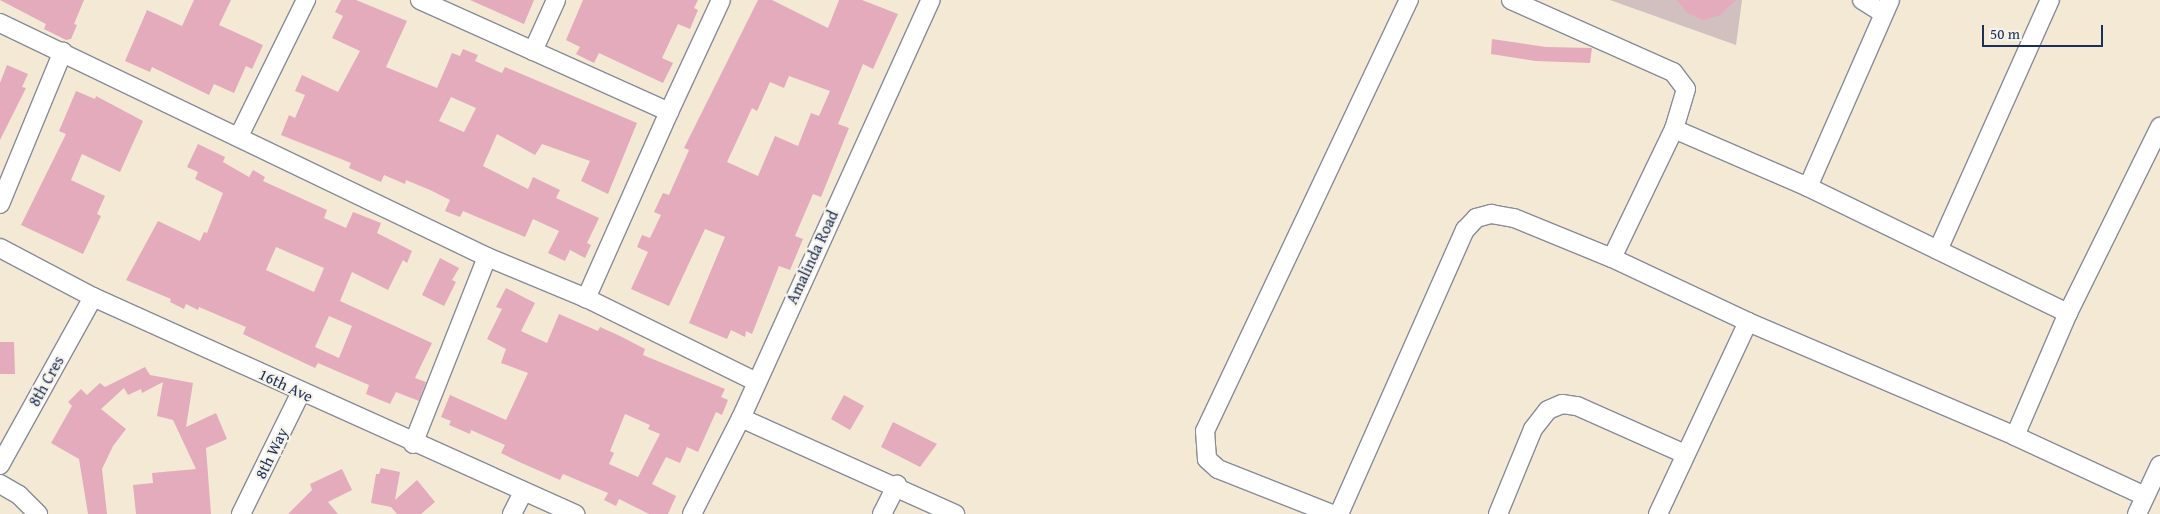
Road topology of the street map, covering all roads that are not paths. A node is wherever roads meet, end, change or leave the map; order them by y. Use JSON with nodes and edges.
{"nodes":[{"id":1,"x":306,"y":0,"type":"edge"},
{"id":2,"x":420,"y":0,"type":"edge"},
{"id":3,"x":556,"y":0,"type":"edge"},
{"id":4,"x":721,"y":0,"type":"edge"},
{"id":5,"x":931,"y":0,"type":"edge"},
{"id":6,"x":1409,"y":0,"type":"edge"},
{"id":7,"x":1511,"y":0,"type":"edge"},
{"id":8,"x":1862,"y":0,"type":"edge"},
{"id":9,"x":2050,"y":0,"type":"edge"},
{"id":10,"x":1886,"y":6,"type":"edge"},
{"id":11,"x":0,"y":23,"type":"edge"},
{"id":12,"x":63,"y":51,"type":"junction"},
{"id":13,"x":533,"y":51,"type":"junction"},
{"id":14,"x":669,"y":112,"type":"junction"},
{"id":15,"x":2160,"y":127,"type":"edge"},
{"id":16,"x":1674,"y":128,"type":"junction"},
{"id":17,"x":239,"y":136,"type":"junction"},
{"id":18,"x":1808,"y":187,"type":"junction"},
{"id":19,"x":0,"y":204,"type":"edge"},
{"id":20,"x":0,"y":248,"type":"edge"},
{"id":21,"x":1938,"y":250,"type":"junction"},
{"id":22,"x":487,"y":257,"type":"junction"},
{"id":23,"x":1612,"y":258,"type":"junction"},
{"id":24,"x":93,"y":297,"type":"junction"},
{"id":25,"x":586,"y":298,"type":"junction"},
{"id":26,"x":2068,"y":314,"type":"junction"},
{"id":27,"x":1748,"y":322,"type":"junction"},
{"id":28,"x":755,"y":382,"type":"junction"},
{"id":29,"x":301,"y":392,"type":"junction"},
{"id":30,"x":741,"y":418,"type":"junction"},
{"id":31,"x":2015,"y":436,"type":"junction"},
{"id":32,"x":413,"y":444,"type":"junction"},
{"id":33,"x":1685,"y":454,"type":"junction"},
{"id":34,"x":0,"y":465,"type":"edge"},
{"id":35,"x":2160,"y":465,"type":"edge"},
{"id":36,"x":0,"y":484,"type":"edge"},
{"id":37,"x":897,"y":485,"type":"junction"},
{"id":38,"x":523,"y":492,"type":"junction"},
{"id":39,"x":2145,"y":496,"type":"junction"},
{"id":40,"x":38,"y":514,"type":"edge"},
{"id":41,"x":241,"y":514,"type":"edge"},
{"id":42,"x":512,"y":514,"type":"edge"},
{"id":43,"x":575,"y":514,"type":"edge"},
{"id":44,"x":692,"y":514,"type":"edge"},
{"id":45,"x":882,"y":514,"type":"edge"},
{"id":46,"x":955,"y":514,"type":"edge"},
{"id":47,"x":1332,"y":514,"type":"edge"},
{"id":48,"x":1339,"y":514,"type":"edge"},
{"id":49,"x":1498,"y":514,"type":"edge"},
{"id":50,"x":1658,"y":514,"type":"edge"},
{"id":51,"x":2137,"y":514,"type":"edge"}],
"edges":[{"from":1,"to":17,"type":"street"},
{"from":2,"to":13,"type":"street"},
{"from":3,"to":13,"type":"street"},
{"from":4,"to":14,"type":"street"},
{"from":5,"to":28,"type":"street","name":"Amalinda Road"},
{"from":6,"to":47,"type":"street"},
{"from":7,"to":16,"type":"street"},
{"from":8,"to":10,"type":"street"},
{"from":9,"to":21,"type":"street"},
{"from":10,"to":18,"type":"street"},
{"from":11,"to":12,"type":"street"},
{"from":12,"to":17,"type":"street"},
{"from":12,"to":19,"type":"street"},
{"from":13,"to":14,"type":"street"},
{"from":14,"to":25,"type":"street"},
{"from":15,"to":26,"type":"street"},
{"from":16,"to":18,"type":"street"},
{"from":16,"to":23,"type":"street"},
{"from":17,"to":22,"type":"street"},
{"from":18,"to":21,"type":"street"},
{"from":20,"to":24,"type":"street","name":"16th Ave"},
{"from":21,"to":26,"type":"street"},
{"from":22,"to":25,"type":"street"},
{"from":22,"to":32,"type":"street"},
{"from":23,"to":27,"type":"street"},
{"from":23,"to":48,"type":"street"},
{"from":24,"to":29,"type":"street","name":"16th Ave"},
{"from":24,"to":34,"type":"street","name":"8th Cres"},
{"from":25,"to":28,"type":"street"},
{"from":26,"to":31,"type":"street"},
{"from":27,"to":31,"type":"street"},
{"from":27,"to":33,"type":"street"},
{"from":28,"to":30,"type":"street","name":"Amalinda Road"},
{"from":29,"to":32,"type":"street","name":"16th Ave"},
{"from":29,"to":41,"type":"street","name":"8th Way"},
{"from":30,"to":37,"type":"street"},
{"from":30,"to":44,"type":"street","name":"Amalinda Road"},
{"from":31,"to":39,"type":"street"},
{"from":32,"to":38,"type":"street","name":"16th Ave"},
{"from":33,"to":49,"type":"street"},
{"from":33,"to":50,"type":"street"},
{"from":35,"to":39,"type":"street"},
{"from":36,"to":40,"type":"street"},
{"from":37,"to":45,"type":"street"},
{"from":37,"to":46,"type":"street"},
{"from":38,"to":42,"type":"street"},
{"from":38,"to":43,"type":"street","name":"16th Ave"},
{"from":39,"to":51,"type":"street"}]}
